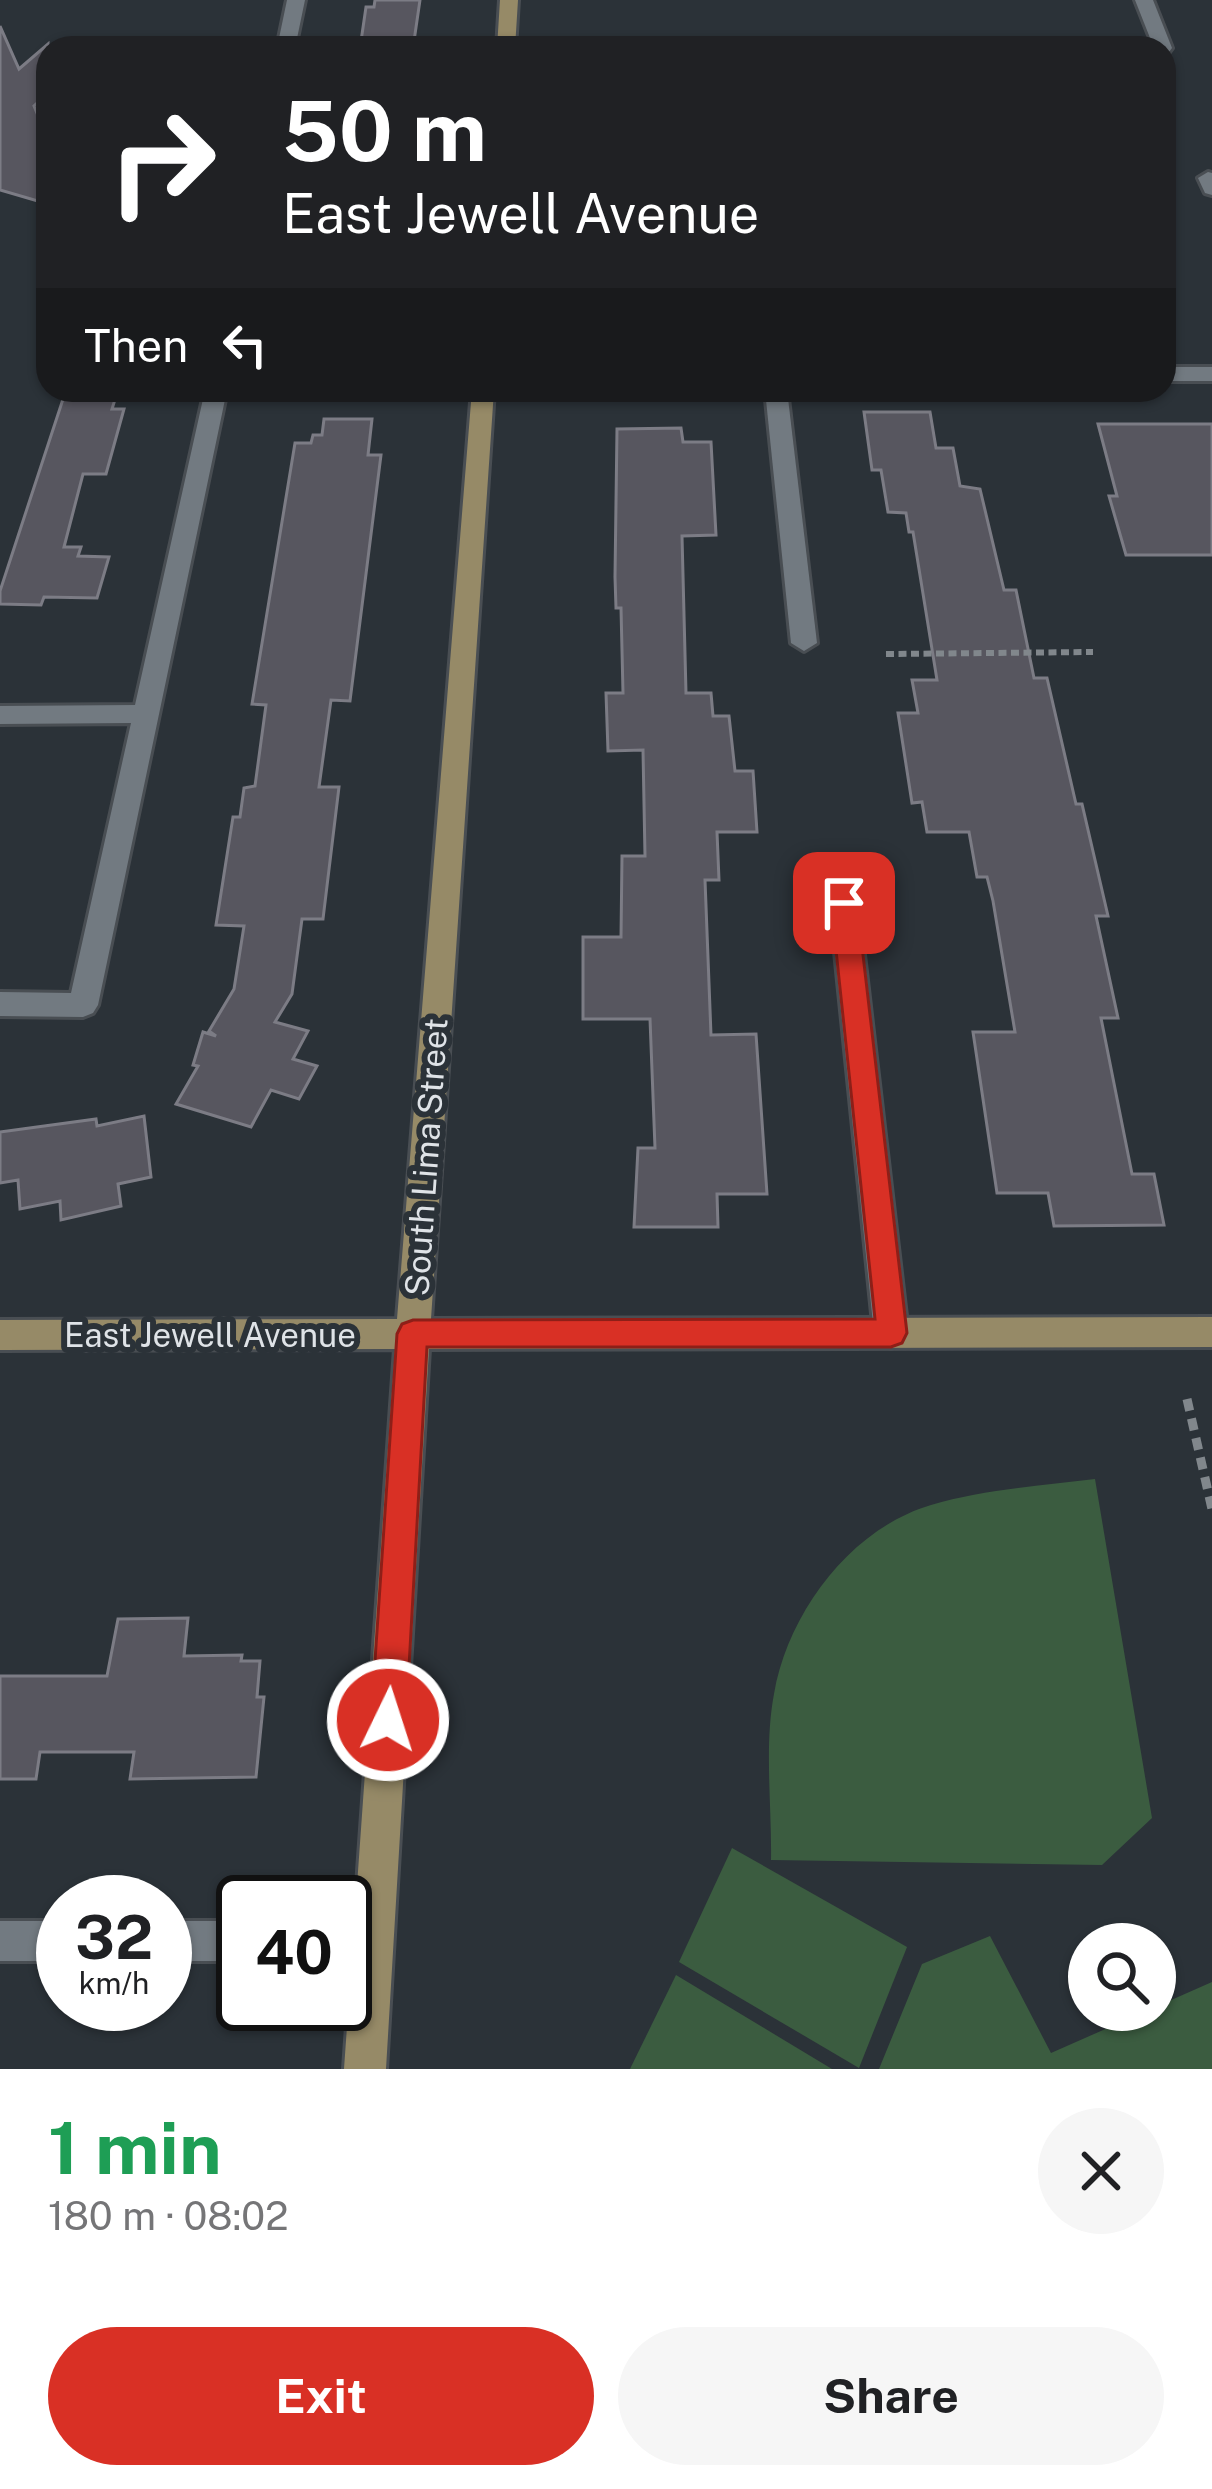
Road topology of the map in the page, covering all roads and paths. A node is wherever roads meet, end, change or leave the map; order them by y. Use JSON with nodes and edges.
{"nodes":[{"id":1,"x":296,"y":0,"type":"edge"},
{"id":2,"x":509,"y":0,"type":"edge"},
{"id":3,"x":1144,"y":0,"type":"edge"},
{"id":4,"x":288,"y":36,"type":"edge"},
{"id":5,"x":507,"y":36,"type":"edge"},
{"id":6,"x":1158,"y":36,"type":"edge"},
{"id":7,"x":1176,"y":374,"type":"edge"},
{"id":8,"x":1212,"y":374,"type":"edge"},
{"id":9,"x":213,"y":402,"type":"edge"},
{"id":10,"x":482,"y":402,"type":"edge"},
{"id":11,"x":777,"y":402,"type":"edge"},
{"id":12,"x":804,"y":643,"type":"dead end"},
{"id":13,"x":1093,"y":652,"type":"dead end"},
{"id":14,"x":886,"y":653,"type":"dead end"},
{"id":15,"x":144,"y":714,"type":"junction"},
{"id":16,"x":0,"y":715,"type":"edge"},
{"id":17,"x":844,"y":903,"type":"dead end"},
{"id":18,"x":0,"y":1004,"type":"edge"},
{"id":19,"x":1212,"y":1332,"type":"edge"},
{"id":20,"x":891,"y":1333,"type":"junction"},
{"id":21,"x":413,"y":1334,"type":"junction"},
{"id":22,"x":0,"y":1335,"type":"edge"},
{"id":23,"x":1187,"y":1399,"type":"dead end"},
{"id":24,"x":1212,"y":1509,"type":"edge"},
{"id":25,"x":366,"y":1875,"type":"edge"},
{"id":26,"x":0,"y":1941,"type":"edge"},
{"id":27,"x":36,"y":1941,"type":"edge"},
{"id":28,"x":364,"y":2031,"type":"edge"},
{"id":29,"x":365,"y":2069,"type":"edge"}],
"edges":[{"from":1,"to":4,"type":"street"},
{"from":2,"to":5,"type":"street"},
{"from":3,"to":6,"type":"street"},
{"from":7,"to":8,"type":"street"},
{"from":9,"to":15,"type":"street"},
{"from":10,"to":21,"type":"street","name":"South Lima Street"},
{"from":11,"to":12,"type":"street"},
{"from":13,"to":14,"type":"path"},
{"from":15,"to":16,"type":"street"},
{"from":15,"to":18,"type":"street"},
{"from":17,"to":20,"type":"street"},
{"from":19,"to":20,"type":"street","name":"East Jewell Avenue"},
{"from":20,"to":21,"type":"street","name":"East Jewell Avenue"},
{"from":21,"to":22,"type":"street","name":"East Jewell Avenue"},
{"from":21,"to":25,"type":"street","name":"South Lima Street"},
{"from":23,"to":24,"type":"path"},
{"from":26,"to":27,"type":"street"},
{"from":28,"to":29,"type":"street","name":"South Lima Street"}]}
